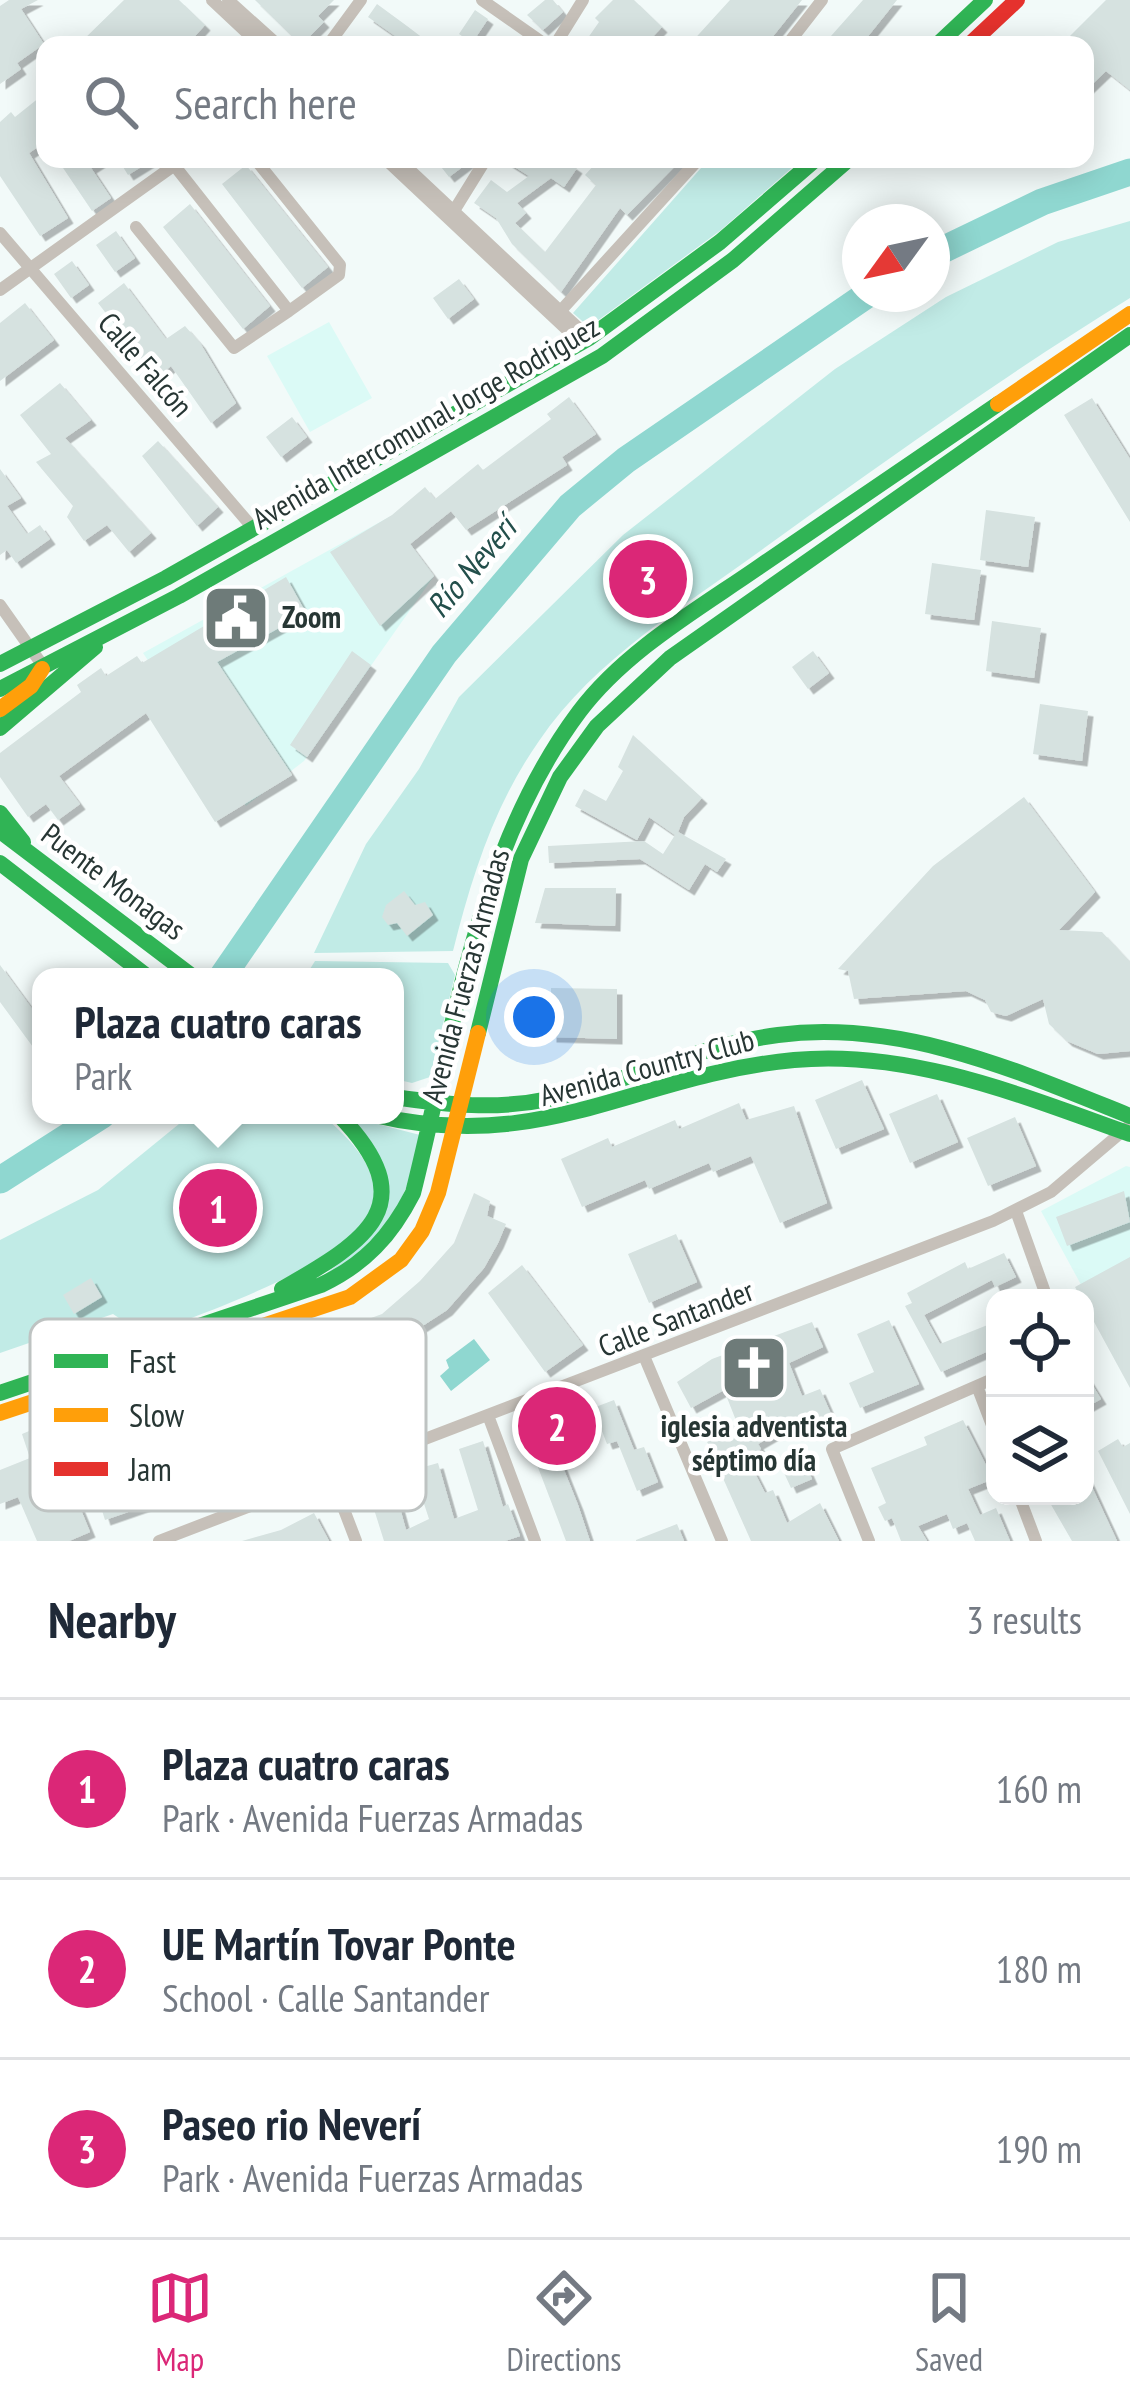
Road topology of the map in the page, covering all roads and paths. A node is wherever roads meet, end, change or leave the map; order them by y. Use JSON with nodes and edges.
{"nodes":[{"id":1,"x":212,"y":0,"type":"edge"},
{"id":2,"x":228,"y":0,"type":"edge"},
{"id":3,"x":361,"y":0,"type":"edge"},
{"id":4,"x":482,"y":0,"type":"edge"},
{"id":5,"x":583,"y":0,"type":"edge"},
{"id":6,"x":822,"y":0,"type":"edge"},
{"id":7,"x":985,"y":0,"type":"edge"},
{"id":8,"x":1017,"y":0,"type":"edge"},
{"id":9,"x":250,"y":36,"type":"edge"},
{"id":10,"x":268,"y":36,"type":"edge"},
{"id":11,"x":335,"y":36,"type":"edge"},
{"id":12,"x":533,"y":36,"type":"edge"},
{"id":13,"x":561,"y":36,"type":"edge"},
{"id":14,"x":794,"y":36,"type":"edge"},
{"id":15,"x":947,"y":36,"type":"edge"},
{"id":16,"x":979,"y":36,"type":"edge"},
{"id":17,"x":171,"y":168,"type":"edge"},
{"id":18,"x":183,"y":168,"type":"edge"},
{"id":19,"x":262,"y":168,"type":"edge"},
{"id":20,"x":396,"y":168,"type":"edge"},
{"id":21,"x":407,"y":168,"type":"edge"},
{"id":22,"x":481,"y":168,"type":"edge"},
{"id":23,"x":691,"y":168,"type":"edge"},
{"id":24,"x":806,"y":168,"type":"edge"},
{"id":25,"x":839,"y":168,"type":"edge"},
{"id":26,"x":452,"y":216,"type":"junction"},
{"id":27,"x":136,"y":227,"type":"dead end"},
{"id":28,"x":0,"y":233,"type":"edge"},
{"id":29,"x":30,"y":270,"type":"junction"},
{"id":30,"x":0,"y":290,"type":"edge"},
{"id":31,"x":290,"y":311,"type":"junction"},
{"id":32,"x":557,"y":314,"type":"junction"},
{"id":33,"x":1130,"y":314,"type":"edge"},
{"id":34,"x":1130,"y":335,"type":"edge"},
{"id":35,"x":585,"y":340,"type":"junction"},
{"id":36,"x":254,"y":528,"type":"junction"},
{"id":37,"x":0,"y":605,"type":"edge"},
{"id":38,"x":106,"y":636,"type":"junction"},
{"id":39,"x":31,"y":649,"type":"junction"},
{"id":40,"x":0,"y":664,"type":"edge"},
{"id":41,"x":43,"y":666,"type":"junction"},
{"id":42,"x":0,"y":689,"type":"edge"},
{"id":43,"x":0,"y":709,"type":"edge"},
{"id":44,"x":0,"y":728,"type":"edge"},
{"id":45,"x":0,"y":812,"type":"edge"},
{"id":46,"x":0,"y":831,"type":"edge"},
{"id":47,"x":31,"y":852,"type":"junction"},
{"id":48,"x":5,"y":868,"type":"edge"},
{"id":49,"x":137,"y":968,"type":"edge"},
{"id":50,"x":182,"y":968,"type":"edge"},
{"id":51,"x":404,"y":1099,"type":"edge"},
{"id":52,"x":437,"y":1106,"type":"junction"},
{"id":53,"x":458,"y":1110,"type":"junction"},
{"id":54,"x":404,"y":1122,"type":"edge"},
{"id":55,"x":348,"y":1124,"type":"edge"},
{"id":56,"x":1129,"y":1126,"type":"edge"},
{"id":57,"x":431,"y":1129,"type":"junction"},
{"id":58,"x":454,"y":1132,"type":"junction"},
{"id":59,"x":1016,"y":1211,"type":"junction"},
{"id":60,"x":1044,"y":1289,"type":"edge"},
{"id":61,"x":248,"y":1308,"type":"junction"},
{"id":62,"x":216,"y":1319,"type":"edge"},
{"id":63,"x":285,"y":1319,"type":"edge"},
{"id":64,"x":644,"y":1356,"type":"junction"},
{"id":65,"x":986,"y":1382,"type":"edge"},
{"id":66,"x":30,"y":1383,"type":"edge"},
{"id":67,"x":977,"y":1386,"type":"junction"},
{"id":68,"x":0,"y":1393,"type":"edge"},
{"id":69,"x":30,"y":1402,"type":"edge"},
{"id":70,"x":986,"y":1410,"type":"edge"},
{"id":71,"x":0,"y":1412,"type":"edge"},
{"id":72,"x":489,"y":1418,"type":"junction"},
{"id":73,"x":426,"y":1442,"type":"edge"},
{"id":74,"x":1022,"y":1505,"type":"edge"},
{"id":75,"x":246,"y":1511,"type":"edge"},
{"id":76,"x":345,"y":1511,"type":"edge"},
{"id":77,"x":177,"y":1538,"type":"edge"},
{"id":78,"x":159,"y":1541,"type":"edge"},
{"id":79,"x":356,"y":1541,"type":"edge"},
{"id":80,"x":535,"y":1541,"type":"edge"},
{"id":81,"x":722,"y":1541,"type":"edge"},
{"id":82,"x":869,"y":1541,"type":"edge"},
{"id":83,"x":1036,"y":1541,"type":"edge"}],
"edges":[{"from":1,"to":9,"type":"street"},
{"from":2,"to":10,"type":"street"},
{"from":3,"to":11,"type":"street"},
{"from":4,"to":12,"type":"street"},
{"from":5,"to":13,"type":"street"},
{"from":6,"to":14,"type":"street"},
{"from":7,"to":15,"type":"street"},
{"from":8,"to":16,"type":"street"},
{"from":17,"to":29,"type":"street"},
{"from":18,"to":31,"type":"street"},
{"from":19,"to":31,"type":"street"},
{"from":20,"to":26,"type":"street"},
{"from":21,"to":26,"type":"street"},
{"from":22,"to":26,"type":"street"},
{"from":23,"to":32,"type":"street"},
{"from":24,"to":35,"type":"street","name":"Avenida Intercomunal Jorge Rodriguez"},
{"from":25,"to":38,"type":"street","name":"Avenida Intercomunal Jorge Rodriguez"},
{"from":26,"to":32,"type":"street"},
{"from":27,"to":31,"type":"street"},
{"from":28,"to":29,"type":"street","name":"Calle Falcón"},
{"from":29,"to":30,"type":"street"},
{"from":29,"to":36,"type":"street","name":"Calle Falcón"},
{"from":32,"to":35,"type":"street"},
{"from":33,"to":52,"type":"street","name":"Avenida Fuerzas Armadas"},
{"from":34,"to":53,"type":"street","name":"Avenida Fuerzas Armadas"},
{"from":35,"to":36,"type":"street","name":"Avenida Intercomunal Jorge Rodriguez"},
{"from":36,"to":39,"type":"street","name":"Avenida Intercomunal Jorge Rodriguez"},
{"from":37,"to":39,"type":"street"},
{"from":38,"to":41,"type":"street","name":"Avenida Intercomunal Jorge Rodriguez"},
{"from":38,"to":44,"type":"street"},
{"from":39,"to":40,"type":"street","name":"Avenida Intercomunal Jorge Rodriguez"},
{"from":39,"to":41,"type":"street"},
{"from":41,"to":42,"type":"street","name":"Avenida Intercomunal Jorge Rodriguez"},
{"from":41,"to":43,"type":"street"},
{"from":45,"to":47,"type":"street"},
{"from":46,"to":47,"type":"street","name":"Puente Monagas"},
{"from":47,"to":50,"type":"street","name":"Puente Monagas"},
{"from":48,"to":49,"type":"street","name":"Puente Monagas"},
{"from":51,"to":52,"type":"street"},
{"from":52,"to":53,"type":"street"},
{"from":52,"to":57,"type":"street","name":"Avenida Fuerzas Armadas"},
{"from":53,"to":56,"type":"street","name":"Avenida Country Club"},
{"from":53,"to":58,"type":"street","name":"Avenida Fuerzas Armadas"},
{"from":54,"to":57,"type":"street"},
{"from":55,"to":61,"type":"street"},
{"from":56,"to":58,"type":"street","name":"Avenida Country Club"},
{"from":56,"to":59,"type":"street","name":"Calle Santander"},
{"from":57,"to":58,"type":"street"},
{"from":57,"to":61,"type":"street","name":"Avenida Fuerzas Armadas"},
{"from":58,"to":63,"type":"street","name":"Avenida Fuerzas Armadas"},
{"from":59,"to":60,"type":"street"},
{"from":59,"to":64,"type":"street","name":"Calle Santander"},
{"from":61,"to":62,"type":"street","name":"Avenida Fuerzas Armadas"},
{"from":64,"to":72,"type":"street","name":"Calle Santander"},
{"from":64,"to":81,"type":"street"},
{"from":65,"to":67,"type":"street"},
{"from":66,"to":68,"type":"street","name":"Avenida Fuerzas Armadas"},
{"from":67,"to":70,"type":"street"},
{"from":67,"to":82,"type":"street"},
{"from":69,"to":71,"type":"street","name":"Avenida Fuerzas Armadas"},
{"from":72,"to":73,"type":"street","name":"Calle Santander"},
{"from":72,"to":80,"type":"street"},
{"from":74,"to":83,"type":"street"},
{"from":75,"to":77,"type":"street","name":"Calle Santander"},
{"from":76,"to":79,"type":"street"},
{"from":77,"to":78,"type":"street","name":"Calle Santander"}]}
